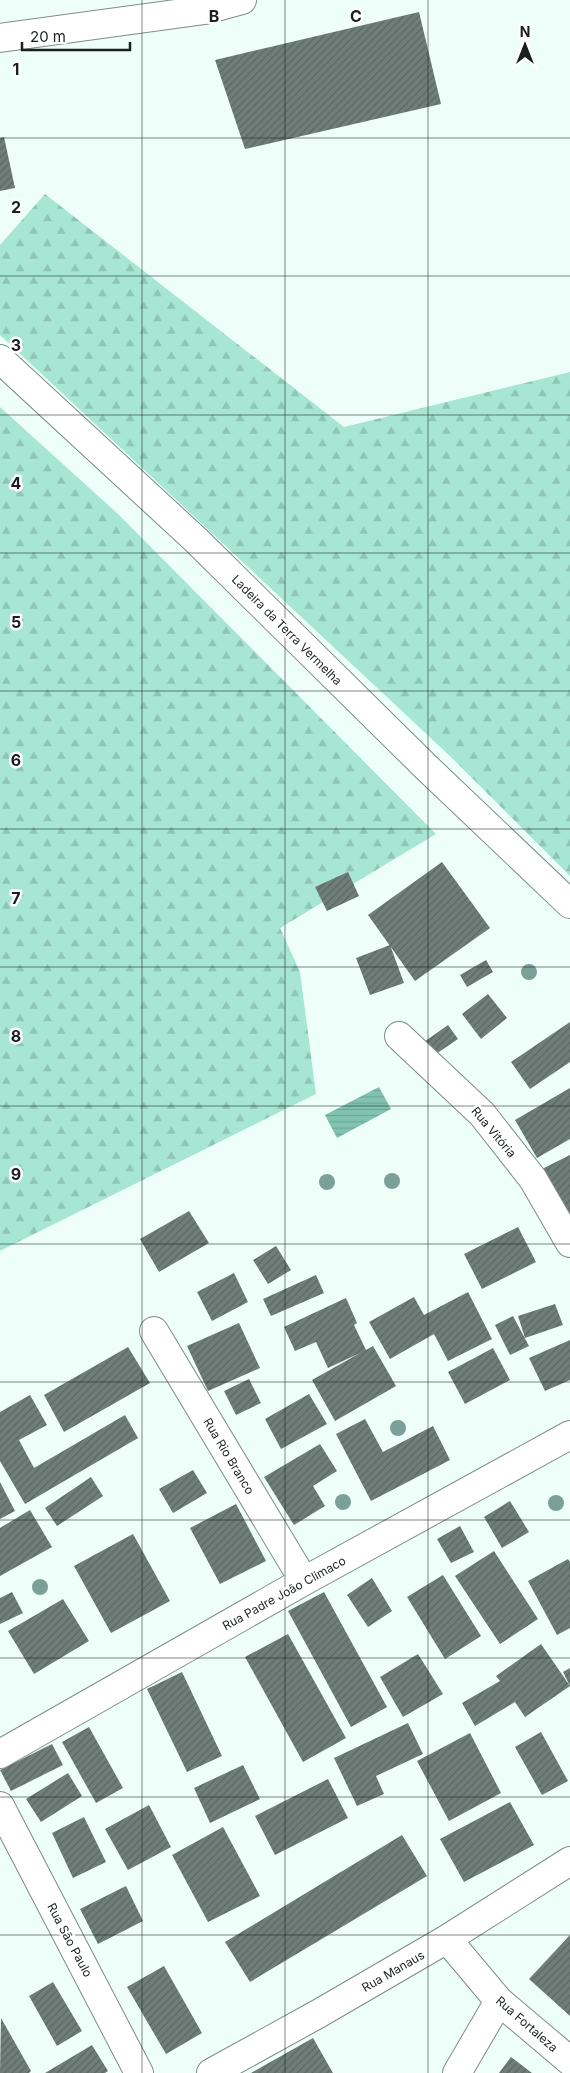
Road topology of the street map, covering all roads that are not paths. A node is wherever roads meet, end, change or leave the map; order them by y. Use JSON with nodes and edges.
{"nodes":[{"id":1,"x":242,"y":0,"type":"edge"},
{"id":2,"x":206,"y":5,"type":"edge"},
{"id":3,"x":155,"y":8,"type":"edge"},
{"id":4,"x":0,"y":38,"type":"edge"},
{"id":5,"x":0,"y":359,"type":"edge"},
{"id":6,"x":570,"y":904,"type":"edge"},
{"id":7,"x":399,"y":1036,"type":"dead end"},
{"id":8,"x":570,"y":1243,"type":"edge"},
{"id":9,"x":154,"y":1331,"type":"dead end"},
{"id":10,"x":570,"y":1435,"type":"edge"},
{"id":11,"x":304,"y":1581,"type":"junction"},
{"id":12,"x":0,"y":1754,"type":"edge"},
{"id":13,"x":0,"y":1806,"type":"edge"},
{"id":14,"x":570,"y":1861,"type":"edge"},
{"id":15,"x":447,"y":1939,"type":"junction"},
{"id":16,"x":499,"y":2001,"type":"junction"},
{"id":17,"x":570,"y":2061,"type":"edge"},
{"id":18,"x":139,"y":2073,"type":"edge"},
{"id":19,"x":211,"y":2073,"type":"edge"},
{"id":20,"x":457,"y":2073,"type":"edge"}],
"edges":[{"from":1,"to":2,"type":"street"},
{"from":2,"to":3,"type":"street"},
{"from":3,"to":4,"type":"street"},
{"from":5,"to":6,"type":"street","name":"Ladeira da Terra Vermelha"},
{"from":7,"to":8,"type":"street","name":"Rua Vitória"},
{"from":9,"to":11,"type":"street","name":"Rua Rio Branco"},
{"from":10,"to":11,"type":"street","name":"Rua Padre João Climaco"},
{"from":11,"to":12,"type":"street","name":"Rua Padre João Climaco"},
{"from":13,"to":18,"type":"street","name":"Rua São Paulo"},
{"from":14,"to":15,"type":"street","name":"Rua Manaus"},
{"from":15,"to":16,"type":"street","name":"Rua Fortaleza"},
{"from":15,"to":19,"type":"street","name":"Rua Manaus"},
{"from":16,"to":17,"type":"street","name":"Rua Fortaleza"},
{"from":16,"to":20,"type":"street"}]}
